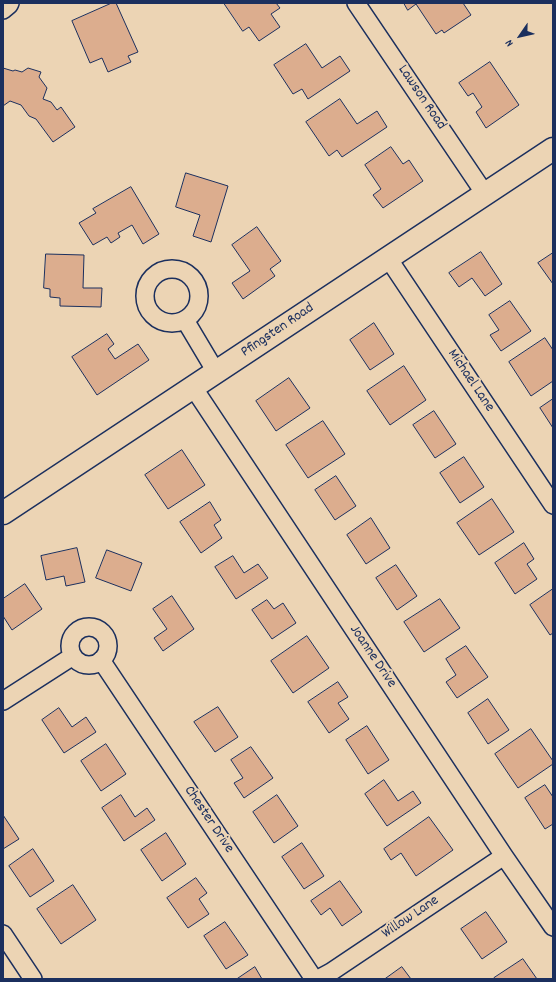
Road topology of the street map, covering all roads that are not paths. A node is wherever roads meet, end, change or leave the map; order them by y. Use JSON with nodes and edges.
{"nodes":[{"id":1,"x":10,"y":3,"type":"edge"},
{"id":2,"x":356,"y":3,"type":"edge"},
{"id":3,"x":3,"y":10,"type":"edge"},
{"id":4,"x":553,"y":149,"type":"edge"},
{"id":5,"x":485,"y":194,"type":"junction"},
{"id":6,"x":388,"y":258,"type":"junction"},
{"id":7,"x":185,"y":320,"type":"dead end"},
{"id":8,"x":216,"y":372,"type":"junction"},
{"id":9,"x":193,"y":387,"type":"junction"},
{"id":10,"x":551,"y":497,"type":"edge"},
{"id":11,"x":3,"y":513,"type":"edge"},
{"id":12,"x":74,"y":656,"type":"junction"},
{"id":13,"x":101,"y":660,"type":"junction"},
{"id":14,"x":3,"y":701,"type":"edge"},
{"id":15,"x":504,"y":856,"type":"junction"},
{"id":16,"x":553,"y":927,"type":"edge"},
{"id":17,"x":3,"y":934,"type":"edge"},
{"id":18,"x":34,"y":979,"type":"edge"},
{"id":19,"x":314,"y":979,"type":"edge"},
{"id":20,"x":318,"y":979,"type":"edge"}],
"edges":[{"from":1,"to":3,"type":"street"},
{"from":2,"to":5,"type":"street","name":"Lawson Road"},
{"from":4,"to":5,"type":"main road","name":"Pfingsten Road"},
{"from":5,"to":6,"type":"main road","name":"Pfingsten Road"},
{"from":6,"to":8,"type":"main road","name":"Pfingsten Road"},
{"from":6,"to":10,"type":"street","name":"Michael Lane"},
{"from":7,"to":8,"type":"street"},
{"from":8,"to":9,"type":"main road","name":"Pfingsten Road"},
{"from":9,"to":11,"type":"main road","name":"Pfingsten Road"},
{"from":9,"to":15,"type":"street","name":"Joanne Drive"},
{"from":12,"to":13,"type":"street"},
{"from":12,"to":13,"type":"street"},
{"from":12,"to":14,"type":"street"},
{"from":13,"to":19,"type":"street","name":"Chester Drive"},
{"from":15,"to":16,"type":"street","name":"Joanne Drive"},
{"from":15,"to":20,"type":"street","name":"Willow Lane"},
{"from":17,"to":18,"type":"street"}]}
